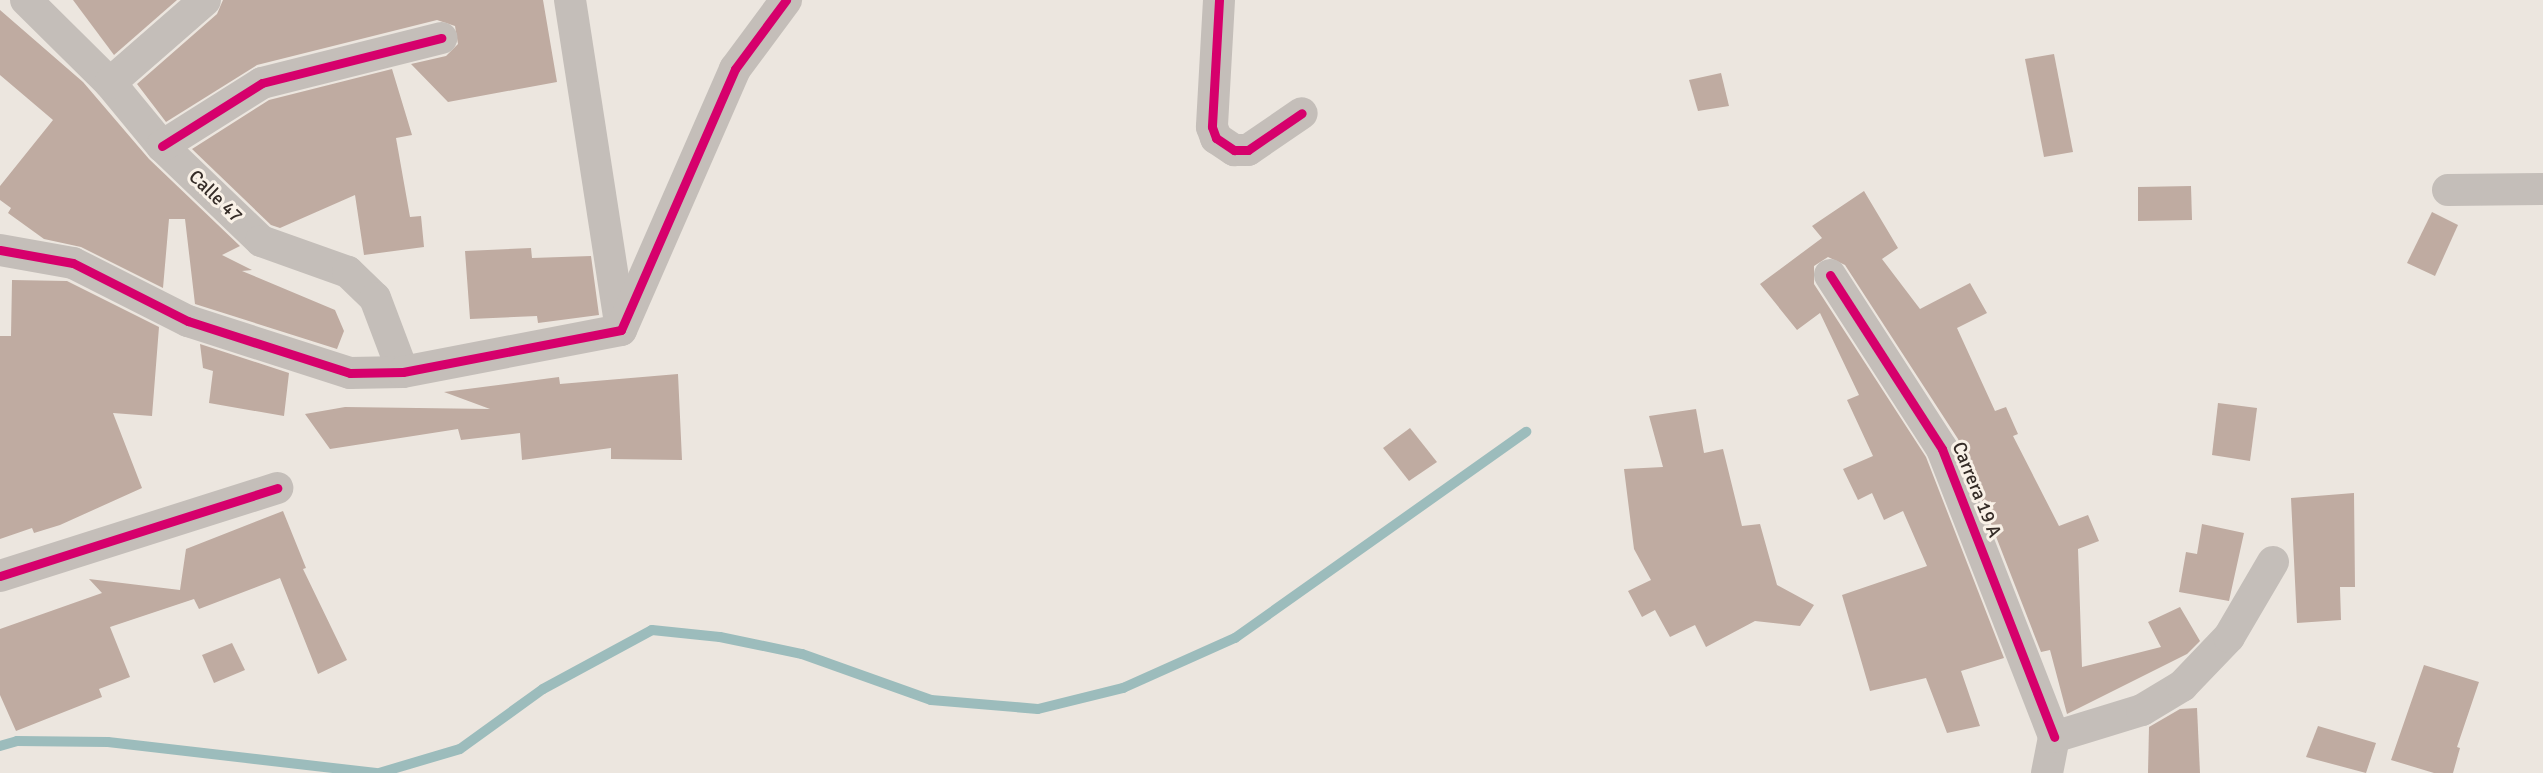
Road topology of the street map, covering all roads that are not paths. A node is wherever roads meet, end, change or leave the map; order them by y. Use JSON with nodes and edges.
{"nodes":[{"id":1,"x":26,"y":0,"type":"edge"},
{"id":2,"x":205,"y":0,"type":"edge"},
{"id":3,"x":570,"y":0,"type":"edge"},
{"id":4,"x":786,"y":0,"type":"edge"},
{"id":5,"x":1219,"y":0,"type":"edge"},
{"id":6,"x":441,"y":38,"type":"dead end"},
{"id":7,"x":110,"y":83,"type":"junction"},
{"id":8,"x":1302,"y":113,"type":"dead end"},
{"id":9,"x":162,"y":146,"type":"junction"},
{"id":10,"x":2543,"y":189,"type":"edge"},
{"id":11,"x":2448,"y":190,"type":"dead end"},
{"id":12,"x":0,"y":250,"type":"edge"},
{"id":13,"x":1830,"y":275,"type":"dead end"},
{"id":14,"x":621,"y":330,"type":"junction"},
{"id":15,"x":403,"y":372,"type":"junction"},
{"id":16,"x":277,"y":488,"type":"dead end"},
{"id":17,"x":2273,"y":562,"type":"dead end"},
{"id":18,"x":0,"y":576,"type":"edge"},
{"id":19,"x":2054,"y":737,"type":"junction"},
{"id":20,"x":2047,"y":773,"type":"edge"}],
"edges":[{"from":1,"to":7,"type":"street","name":"Calle 47"},
{"from":2,"to":7,"type":"street"},
{"from":3,"to":14,"type":"street"},
{"from":4,"to":14,"type":"street"},
{"from":5,"to":8,"type":"street"},
{"from":6,"to":9,"type":"street"},
{"from":7,"to":9,"type":"street","name":"Calle 47"},
{"from":9,"to":15,"type":"street","name":"Calle 47"},
{"from":10,"to":11,"type":"street"},
{"from":12,"to":15,"type":"street"},
{"from":13,"to":19,"type":"street","name":"Carrera 19 A"},
{"from":14,"to":15,"type":"street"},
{"from":16,"to":18,"type":"street"},
{"from":17,"to":19,"type":"street"},
{"from":19,"to":20,"type":"street"}]}
